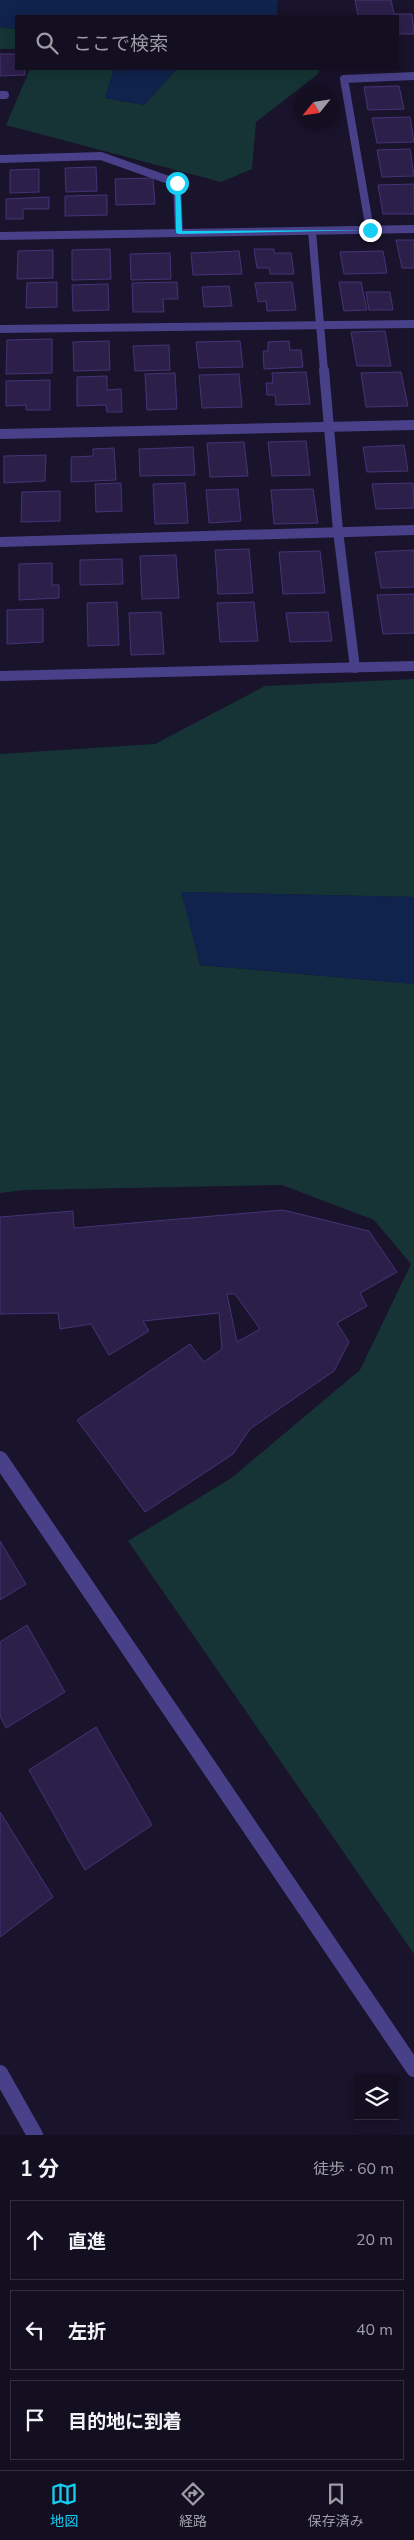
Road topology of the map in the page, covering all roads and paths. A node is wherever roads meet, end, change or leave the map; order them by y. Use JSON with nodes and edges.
{"nodes":[{"id":1,"x":414,"y":76,"type":"edge"},
{"id":2,"x":0,"y":158,"type":"edge"},
{"id":3,"x":414,"y":229,"type":"edge"},
{"id":4,"x":370,"y":230,"type":"junction"},
{"id":5,"x":312,"y":231,"type":"junction"},
{"id":6,"x":179,"y":233,"type":"junction"},
{"id":7,"x":0,"y":236,"type":"edge"},
{"id":8,"x":414,"y":324,"type":"edge"},
{"id":9,"x":322,"y":325,"type":"junction"},
{"id":10,"x":0,"y":329,"type":"edge"},
{"id":11,"x":414,"y":425,"type":"edge"},
{"id":12,"x":329,"y":428,"type":"junction"},
{"id":13,"x":0,"y":434,"type":"edge"},
{"id":14,"x":414,"y":530,"type":"edge"},
{"id":15,"x":338,"y":532,"type":"junction"},
{"id":16,"x":0,"y":542,"type":"edge"},
{"id":17,"x":414,"y":666,"type":"edge"},
{"id":18,"x":355,"y":668,"type":"junction"},
{"id":19,"x":0,"y":676,"type":"edge"},
{"id":20,"x":0,"y":1459,"type":"edge"},
{"id":21,"x":414,"y":2069,"type":"edge"},
{"id":22,"x":0,"y":2073,"type":"edge"},
{"id":23,"x":35,"y":2135,"type":"edge"}],
"edges":[{"from":1,"to":4,"type":"street"},
{"from":2,"to":6,"type":"street"},
{"from":3,"to":4,"type":"street"},
{"from":4,"to":5,"type":"street"},
{"from":5,"to":6,"type":"street"},
{"from":5,"to":9,"type":"street"},
{"from":6,"to":7,"type":"street"},
{"from":8,"to":9,"type":"street"},
{"from":9,"to":10,"type":"street"},
{"from":9,"to":12,"type":"street"},
{"from":11,"to":12,"type":"street"},
{"from":12,"to":13,"type":"street"},
{"from":12,"to":15,"type":"street"},
{"from":14,"to":15,"type":"street"},
{"from":15,"to":16,"type":"street"},
{"from":15,"to":18,"type":"street"},
{"from":17,"to":18,"type":"street"},
{"from":18,"to":19,"type":"street"},
{"from":20,"to":21,"type":"street"},
{"from":22,"to":23,"type":"street"}]}
